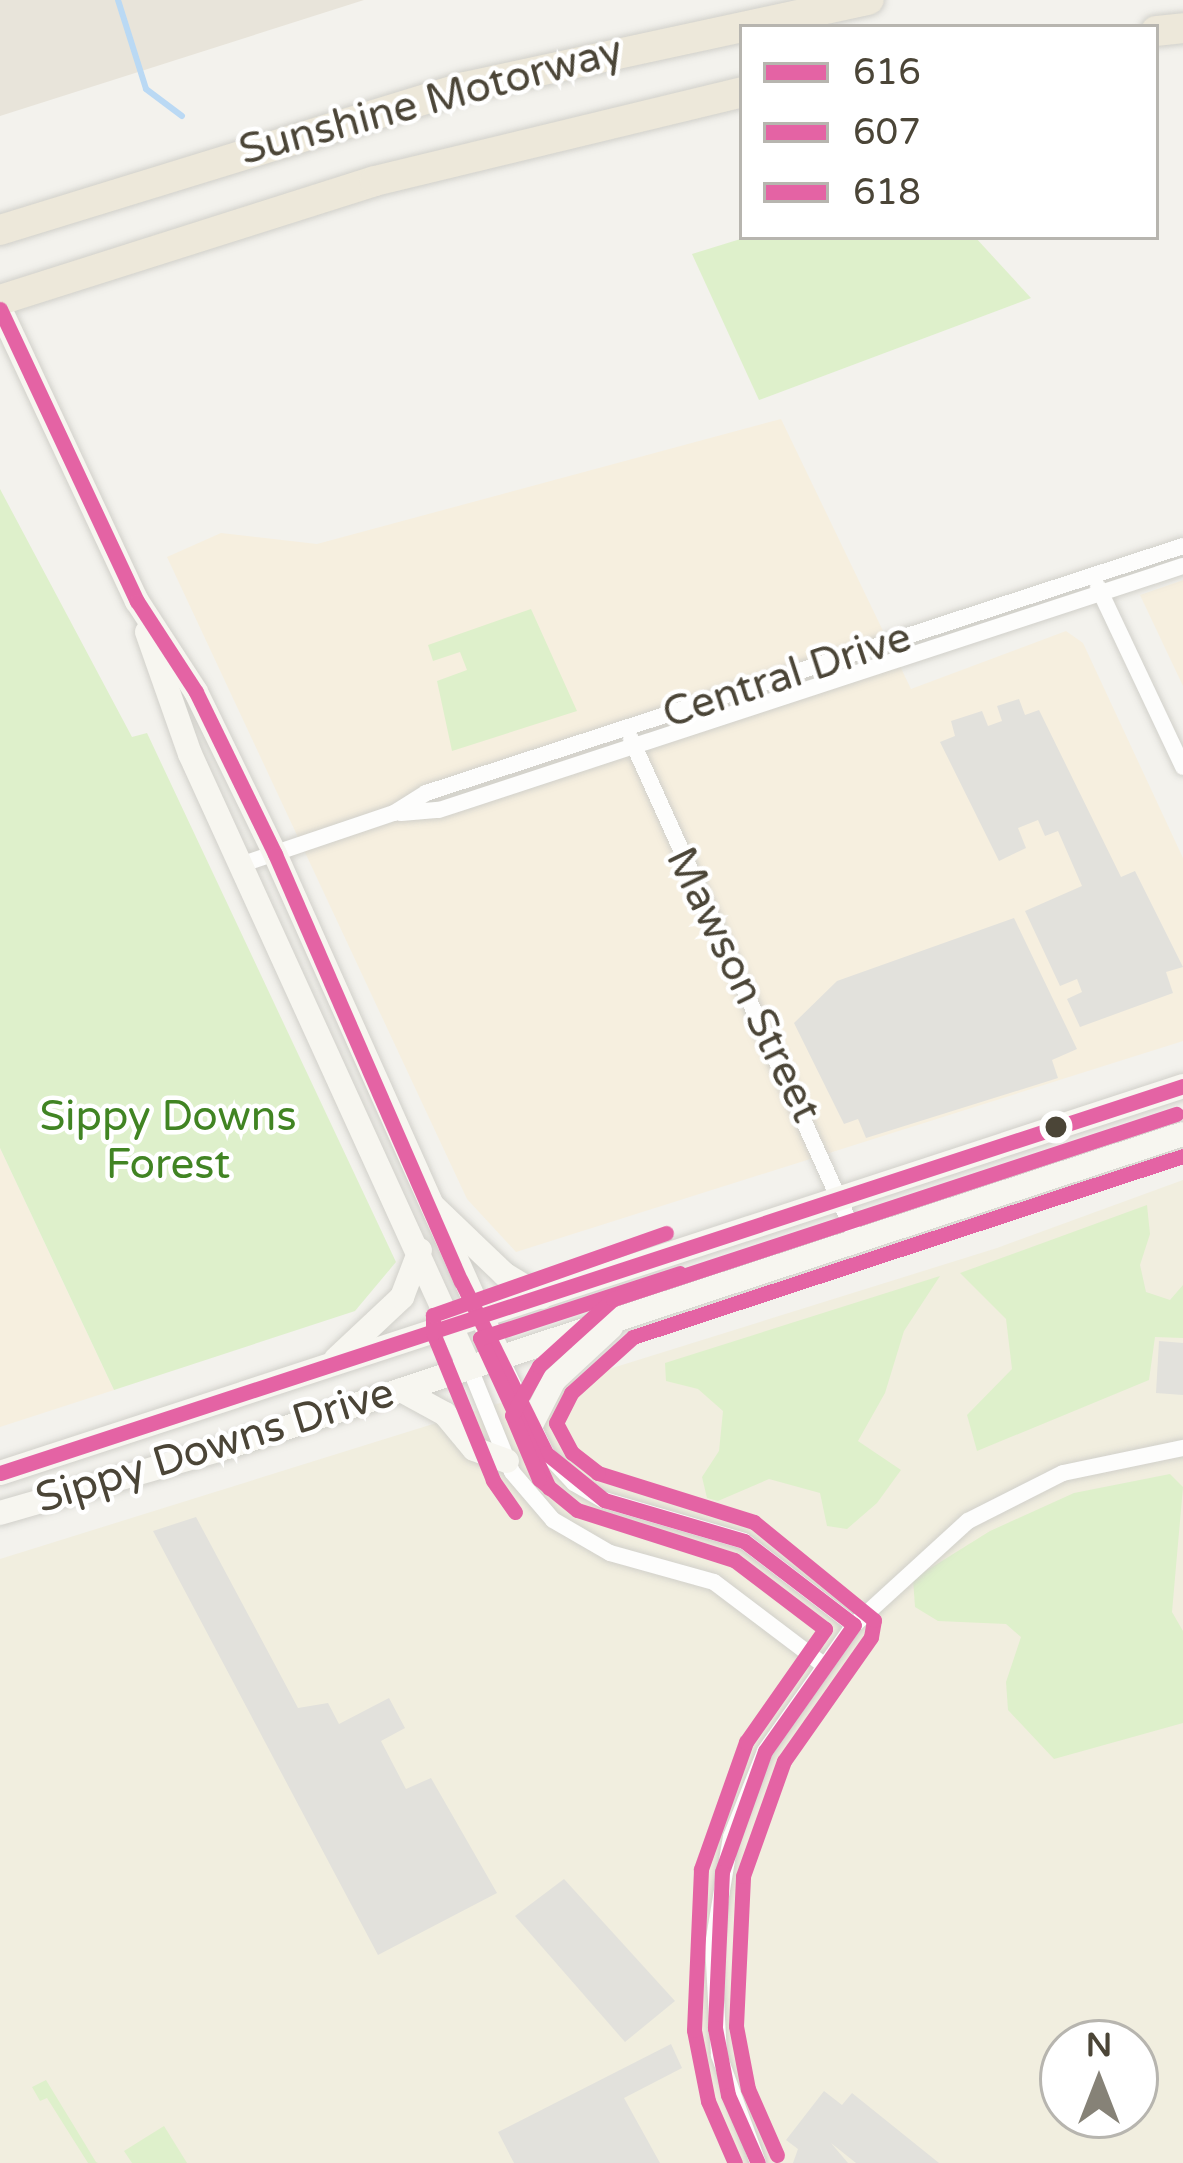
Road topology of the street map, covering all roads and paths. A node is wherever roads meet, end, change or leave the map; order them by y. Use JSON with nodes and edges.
{"nodes":[{"id":1,"x":869,"y":0,"type":"edge"},
{"id":2,"x":758,"y":24,"type":"edge"},
{"id":3,"x":739,"y":28,"type":"edge"},
{"id":4,"x":739,"y":93,"type":"edge"},
{"id":5,"x":0,"y":230,"type":"edge"},
{"id":6,"x":2,"y":311,"type":"edge"},
{"id":7,"x":1183,"y":546,"type":"edge"},
{"id":8,"x":1183,"y":566,"type":"edge"},
{"id":9,"x":1097,"y":584,"type":"junction"},
{"id":10,"x":137,"y":601,"type":"junction"},
{"id":11,"x":630,"y":737,"type":"junction"},
{"id":12,"x":1183,"y":767,"type":"edge"},
{"id":13,"x":275,"y":854,"type":"junction"},
{"id":14,"x":240,"y":865,"type":"junction"},
{"id":15,"x":1183,"y":1086,"type":"edge"},
{"id":16,"x":1183,"y":1134,"type":"edge"},
{"id":17,"x":843,"y":1197,"type":"junction"},
{"id":18,"x":428,"y":1202,"type":"junction"},
{"id":19,"x":858,"y":1241,"type":"junction"},
{"id":20,"x":420,"y":1250,"type":"junction"},
{"id":21,"x":542,"y":1297,"type":"junction"},
{"id":22,"x":478,"y":1317,"type":"junction"},
{"id":23,"x":622,"y":1318,"type":"junction"},
{"id":24,"x":452,"y":1325,"type":"junction"},
{"id":25,"x":500,"y":1357,"type":"junction"},
{"id":26,"x":331,"y":1363,"type":"junction"},
{"id":27,"x":469,"y":1366,"type":"junction"},
{"id":28,"x":401,"y":1390,"type":"junction"},
{"id":29,"x":532,"y":1423,"type":"junction"},
{"id":30,"x":1183,"y":1448,"type":"edge"},
{"id":31,"x":507,"y":1462,"type":"junction"},
{"id":32,"x":0,"y":1474,"type":"edge"},
{"id":33,"x":0,"y":1513,"type":"edge"},
{"id":34,"x":854,"y":1625,"type":"junction"},
{"id":35,"x":821,"y":1664,"type":"junction"},
{"id":36,"x":758,"y":2163,"type":"edge"}],
"edges":[{"from":1,"to":2,"type":"highway","name":"Sunshine Motorway"},
{"from":3,"to":5,"type":"highway","name":"Sunshine Motorway"},
{"from":4,"to":6,"type":"highway","name":"Sunshine Motorway"},
{"from":6,"to":10,"type":"main road"},
{"from":7,"to":9,"type":"street","name":"Central Drive"},
{"from":8,"to":9,"type":"street","name":"Central Drive"},
{"from":9,"to":11,"type":"street","name":"Central Drive"},
{"from":9,"to":12,"type":"street"},
{"from":10,"to":13,"type":"main road"},
{"from":10,"to":14,"type":"main road"},
{"from":11,"to":13,"type":"street","name":"Central Drive"},
{"from":11,"to":17,"type":"street","name":"Mawson Street"},
{"from":13,"to":14,"type":"street","name":"Central Drive"},
{"from":13,"to":18,"type":"main road"},
{"from":14,"to":20,"type":"main road"},
{"from":15,"to":17,"type":"main road","name":"Sippy Downs Drive"},
{"from":16,"to":19,"type":"main road","name":"Sippy Downs Drive"},
{"from":17,"to":19,"type":"street","name":"Mawson Street"},
{"from":17,"to":21,"type":"main road","name":"Sippy Downs Drive"},
{"from":18,"to":21,"type":"main road"},
{"from":18,"to":22,"type":"main road"},
{"from":19,"to":23,"type":"main road","name":"Sippy Downs Drive"},
{"from":20,"to":24,"type":"main road"},
{"from":20,"to":26,"type":"main road"},
{"from":21,"to":22,"type":"main road","name":"Sippy Downs Drive"},
{"from":22,"to":24,"type":"main road","name":"Sippy Downs Drive"},
{"from":22,"to":25,"type":"main road"},
{"from":23,"to":25,"type":"main road","name":"Sippy Downs Drive"},
{"from":23,"to":29,"type":"main road"},
{"from":24,"to":26,"type":"main road","name":"Sippy Downs Drive"},
{"from":24,"to":27,"type":"main road"},
{"from":25,"to":27,"type":"main road","name":"Sippy Downs Drive"},
{"from":25,"to":29,"type":"street"},
{"from":26,"to":32,"type":"main road","name":"Sippy Downs Drive"},
{"from":27,"to":28,"type":"main road","name":"Sippy Downs Drive"},
{"from":27,"to":31,"type":"street"},
{"from":28,"to":31,"type":"main road"},
{"from":28,"to":33,"type":"main road","name":"Sippy Downs Drive"},
{"from":29,"to":34,"type":"street"},
{"from":30,"to":34,"type":"street"},
{"from":31,"to":35,"type":"street"},
{"from":34,"to":35,"type":"street"},
{"from":35,"to":36,"type":"street"}]}
